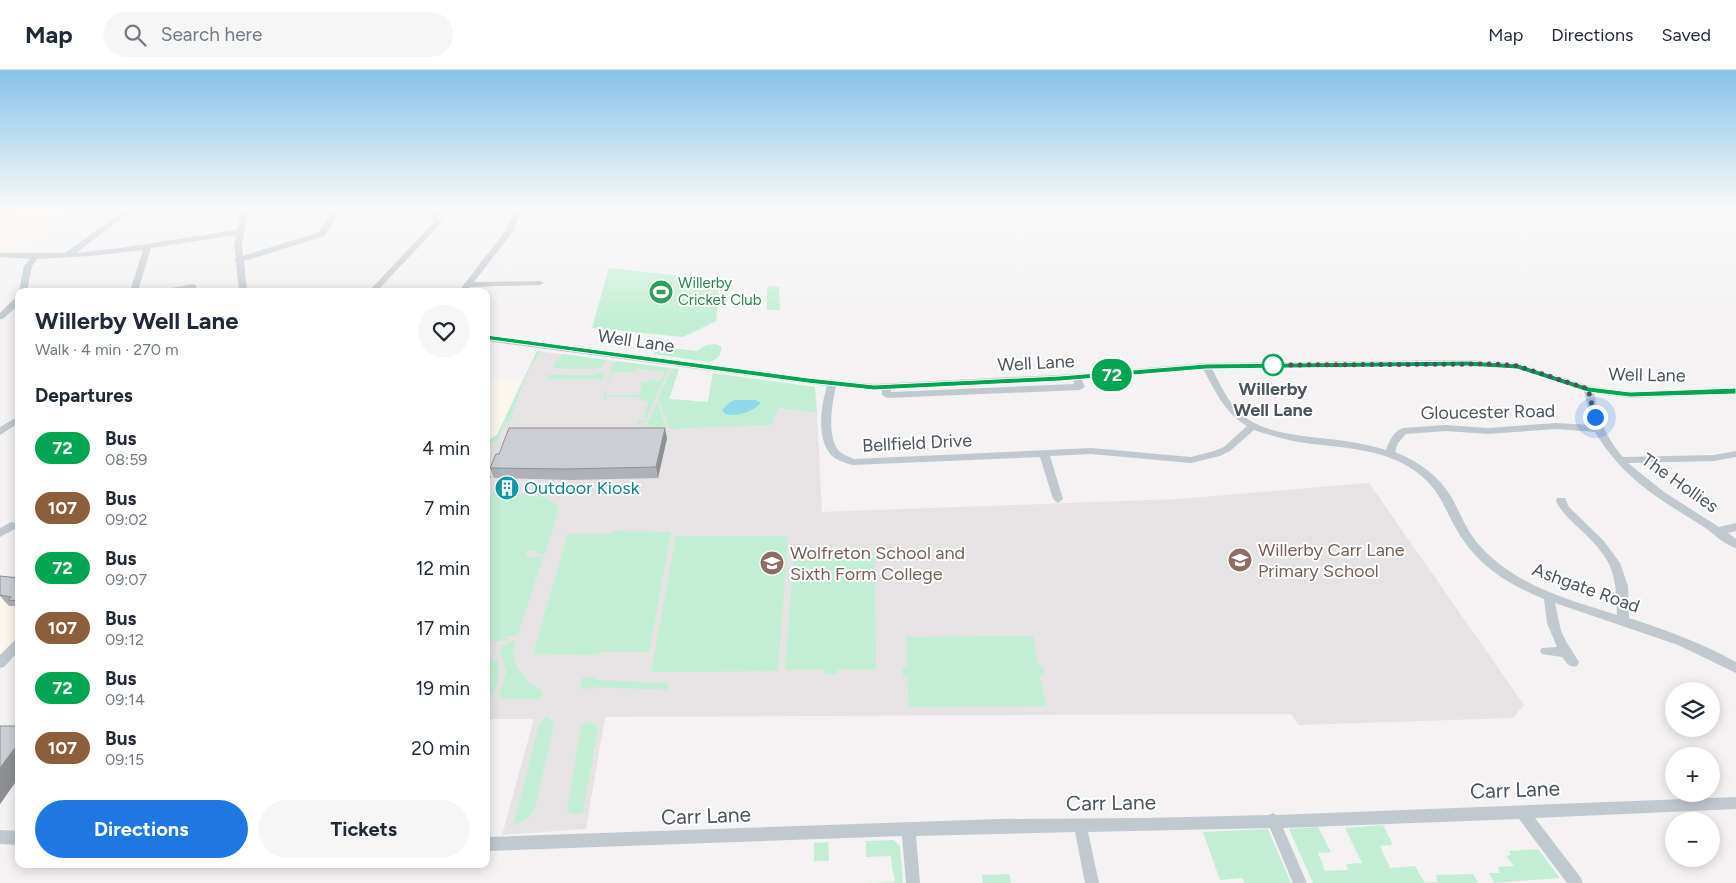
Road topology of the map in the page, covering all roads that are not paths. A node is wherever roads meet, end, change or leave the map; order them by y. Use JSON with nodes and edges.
{"nodes":[{"id":1,"x":82,"y":245,"type":"edge"},
{"id":2,"x":165,"y":245,"type":"edge"},
{"id":3,"x":239,"y":245,"type":"edge"},
{"id":4,"x":290,"y":245,"type":"edge"},
{"id":5,"x":416,"y":245,"type":"edge"},
{"id":6,"x":499,"y":245,"type":"edge"},
{"id":7,"x":148,"y":248,"type":"junction"},
{"id":8,"x":0,"y":254,"type":"edge"},
{"id":9,"x":67,"y":256,"type":"junction"},
{"id":10,"x":34,"y":258,"type":"junction"},
{"id":11,"x":238,"y":260,"type":"junction"},
{"id":12,"x":541,"y":282,"type":"dead end"},
{"id":13,"x":193,"y":286,"type":"dead end"},
{"id":14,"x":24,"y":288,"type":"edge"},
{"id":15,"x":135,"y":288,"type":"edge"},
{"id":16,"x":188,"y":288,"type":"edge"},
{"id":17,"x":243,"y":288,"type":"edge"},
{"id":18,"x":376,"y":288,"type":"edge"},
{"id":19,"x":466,"y":288,"type":"edge"},
{"id":20,"x":15,"y":303,"type":"edge"},
{"id":21,"x":0,"y":317,"type":"edge"},
{"id":22,"x":490,"y":339,"type":"edge"},
{"id":23,"x":1206,"y":366,"type":"junction"},
{"id":24,"x":832,"y":384,"type":"junction"},
{"id":25,"x":1588,"y":389,"type":"junction"},
{"id":26,"x":1736,"y":391,"type":"edge"},
{"id":27,"x":14,"y":422,"type":"dead end"},
{"id":28,"x":1254,"y":426,"type":"junction"},
{"id":29,"x":1599,"y":429,"type":"junction"},
{"id":30,"x":0,"y":432,"type":"edge"},
{"id":31,"x":1390,"y":453,"type":"junction"},
{"id":32,"x":1044,"y":454,"type":"junction"},
{"id":33,"x":1736,"y":454,"type":"edge"},
{"id":34,"x":1620,"y":460,"type":"junction"},
{"id":35,"x":1057,"y":499,"type":"dead end"},
{"id":36,"x":1561,"y":501,"type":"dead end"},
{"id":37,"x":11,"y":526,"type":"dead end"},
{"id":38,"x":1736,"y":527,"type":"edge"},
{"id":39,"x":1719,"y":531,"type":"junction"},
{"id":40,"x":0,"y":532,"type":"edge"},
{"id":41,"x":1736,"y":544,"type":"edge"},
{"id":42,"x":1549,"y":596,"type":"junction"},
{"id":43,"x":1623,"y":621,"type":"junction"},
{"id":44,"x":1546,"y":651,"type":"dead end"},
{"id":45,"x":1565,"y":652,"type":"junction"},
{"id":46,"x":1573,"y":662,"type":"dead end"},
{"id":47,"x":1736,"y":668,"type":"edge"},
{"id":48,"x":1736,"y":802,"type":"edge"},
{"id":49,"x":1522,"y":812,"type":"junction"},
{"id":50,"x":1273,"y":820,"type":"junction"},
{"id":51,"x":1080,"y":825,"type":"junction"},
{"id":52,"x":908,"y":829,"type":"junction"},
{"id":53,"x":0,"y":837,"type":"edge"},
{"id":54,"x":15,"y":838,"type":"edge"},
{"id":55,"x":490,"y":844,"type":"edge"},
{"id":56,"x":913,"y":883,"type":"edge"},
{"id":57,"x":1092,"y":883,"type":"edge"},
{"id":58,"x":1300,"y":883,"type":"edge"},
{"id":59,"x":1576,"y":883,"type":"edge"}],
"edges":[{"from":1,"to":9,"type":"street"},
{"from":2,"to":7,"type":"street"},
{"from":3,"to":11,"type":"street"},
{"from":4,"to":11,"type":"street"},
{"from":5,"to":18,"type":"street"},
{"from":6,"to":19,"type":"street"},
{"from":7,"to":9,"type":"street"},
{"from":7,"to":15,"type":"street"},
{"from":8,"to":10,"type":"street"},
{"from":9,"to":10,"type":"street"},
{"from":10,"to":14,"type":"street"},
{"from":11,"to":17,"type":"street"},
{"from":12,"to":19,"type":"street"},
{"from":13,"to":16,"type":"street"},
{"from":20,"to":21,"type":"street"},
{"from":22,"to":24,"type":"street","name":"Well Lane"},
{"from":23,"to":24,"type":"street","name":"Well Lane"},
{"from":23,"to":25,"type":"street","name":"Well Lane"},
{"from":23,"to":28,"type":"street","name":"Ashgate Road"},
{"from":24,"to":32,"type":"street","name":"Bellfield Drive"},
{"from":25,"to":26,"type":"street","name":"Well Lane"},
{"from":25,"to":29,"type":"street","name":"The Hollies"},
{"from":27,"to":30,"type":"street"},
{"from":28,"to":31,"type":"street","name":"Ashgate Road"},
{"from":28,"to":32,"type":"street","name":"Bellfield Drive"},
{"from":29,"to":31,"type":"street","name":"Gloucester Road"},
{"from":29,"to":34,"type":"street","name":"The Hollies"},
{"from":31,"to":42,"type":"street","name":"Ashgate Road"},
{"from":32,"to":35,"type":"street"},
{"from":33,"to":34,"type":"street"},
{"from":34,"to":39,"type":"street","name":"The Hollies"},
{"from":36,"to":43,"type":"street"},
{"from":37,"to":40,"type":"street"},
{"from":38,"to":39,"type":"street"},
{"from":39,"to":41,"type":"street","name":"The Hollies"},
{"from":42,"to":43,"type":"street","name":"Ashgate Road"},
{"from":42,"to":45,"type":"street"},
{"from":43,"to":47,"type":"street","name":"Ashgate Road"},
{"from":44,"to":45,"type":"street"},
{"from":45,"to":46,"type":"street"},
{"from":48,"to":49,"type":"street","name":"Carr Lane"},
{"from":49,"to":50,"type":"street","name":"Carr Lane"},
{"from":49,"to":59,"type":"street"},
{"from":50,"to":51,"type":"street","name":"Carr Lane"},
{"from":50,"to":58,"type":"street"},
{"from":51,"to":52,"type":"street","name":"Carr Lane"},
{"from":51,"to":57,"type":"street"},
{"from":52,"to":55,"type":"street","name":"Carr Lane"},
{"from":52,"to":56,"type":"street"},
{"from":53,"to":54,"type":"street"}]}
